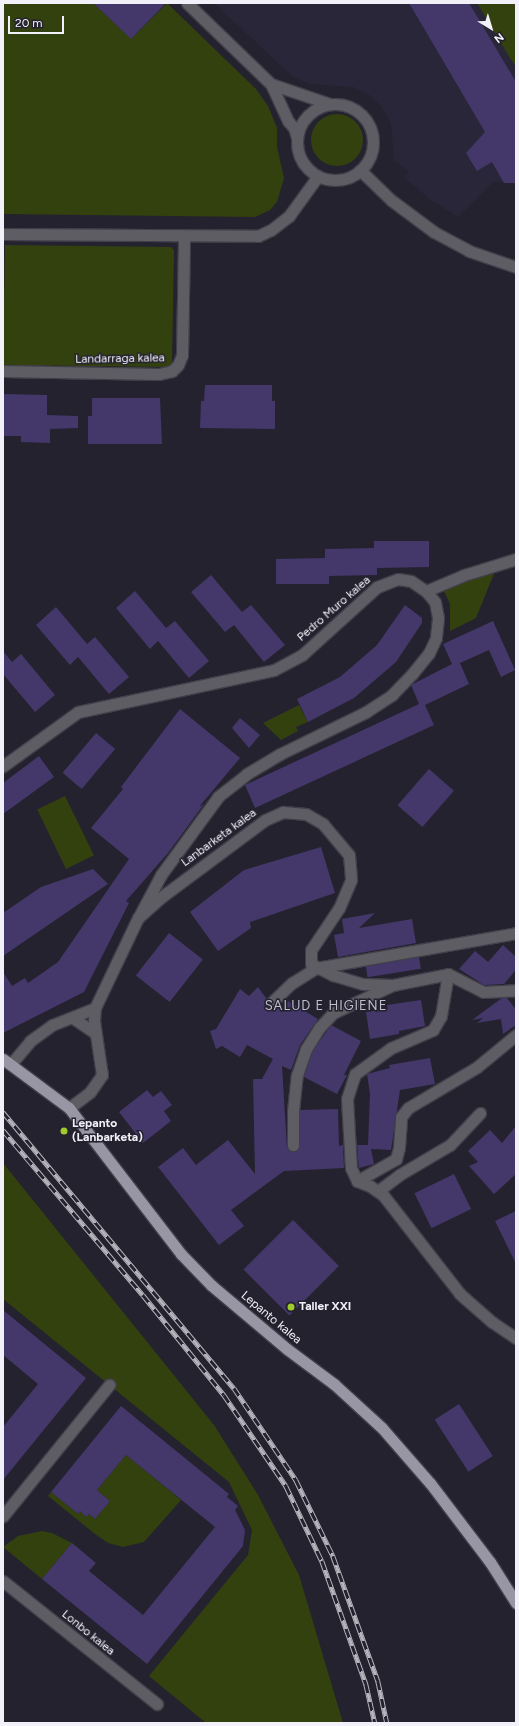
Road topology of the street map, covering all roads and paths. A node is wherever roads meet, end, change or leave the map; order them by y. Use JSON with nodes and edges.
{"nodes":[{"id":1,"x":187,"y":3,"type":"edge"},
{"id":2,"x":271,"y":84,"type":"junction"},
{"id":3,"x":330,"y":104,"type":"junction"},
{"id":4,"x":297,"y":138,"type":"junction"},
{"id":5,"x":360,"y":170,"type":"junction"},
{"id":6,"x":318,"y":176,"type":"junction"},
{"id":7,"x":3,"y":234,"type":"edge"},
{"id":8,"x":184,"y":237,"type":"junction"},
{"id":9,"x":516,"y":267,"type":"edge"},
{"id":10,"x":3,"y":371,"type":"edge"},
{"id":11,"x":516,"y":559,"type":"edge"},
{"id":12,"x":426,"y":591,"type":"junction"},
{"id":13,"x":3,"y":766,"type":"edge"},
{"id":14,"x":138,"y":918,"type":"junction"},
{"id":15,"x":516,"y":933,"type":"edge"},
{"id":16,"x":316,"y":968,"type":"junction"},
{"id":17,"x":448,"y":974,"type":"junction"},
{"id":18,"x":393,"y":985,"type":"junction"},
{"id":19,"x":516,"y":990,"type":"edge"},
{"id":20,"x":270,"y":1003,"type":"dead end"},
{"id":21,"x":95,"y":1008,"type":"junction"},
{"id":22,"x":73,"y":1018,"type":"junction"},
{"id":23,"x":95,"y":1033,"type":"junction"},
{"id":24,"x":516,"y":1035,"type":"edge"},
{"id":25,"x":7,"y":1062,"type":"edge"},
{"id":26,"x":69,"y":1108,"type":"junction"},
{"id":27,"x":480,"y":1113,"type":"dead end"},
{"id":28,"x":293,"y":1145,"type":"dead end"},
{"id":29,"x":357,"y":1181,"type":"junction"},
{"id":30,"x":378,"y":1191,"type":"junction"},
{"id":31,"x":516,"y":1338,"type":"edge"},
{"id":32,"x":109,"y":1385,"type":"dead end"},
{"id":33,"x":3,"y":1516,"type":"edge"},
{"id":34,"x":3,"y":1581,"type":"edge"},
{"id":35,"x":516,"y":1603,"type":"edge"},
{"id":36,"x":157,"y":1704,"type":"dead end"}],
"edges":[{"from":1,"to":2,"type":"street"},
{"from":2,"to":3,"type":"street"},
{"from":2,"to":4,"type":"street"},
{"from":3,"to":4,"type":"street"},
{"from":3,"to":5,"type":"street"},
{"from":4,"to":6,"type":"street"},
{"from":5,"to":6,"type":"street"},
{"from":5,"to":9,"type":"street"},
{"from":6,"to":8,"type":"street"},
{"from":7,"to":8,"type":"street"},
{"from":8,"to":10,"type":"street","name":"Landarraga kalea"},
{"from":11,"to":12,"type":"street"},
{"from":12,"to":13,"type":"street","name":"Pedro Muro kalea"},
{"from":12,"to":14,"type":"street","name":"Pedro Muro kalea"},
{"from":14,"to":16,"type":"street","name":"Lanbarketa kalea"},
{"from":14,"to":21,"type":"street","name":"Lanbarketa kalea"},
{"from":15,"to":16,"type":"street"},
{"from":16,"to":18,"type":"street"},
{"from":16,"to":20,"type":"street"},
{"from":17,"to":18,"type":"street"},
{"from":17,"to":19,"type":"street"},
{"from":17,"to":29,"type":"street"},
{"from":18,"to":28,"type":"street"},
{"from":21,"to":22,"type":"street"},
{"from":21,"to":23,"type":"street","name":"Lanbarketa kalea"},
{"from":22,"to":23,"type":"street"},
{"from":22,"to":25,"type":"street"},
{"from":23,"to":26,"type":"street","name":"Lanbarketa kalea"},
{"from":24,"to":29,"type":"street"},
{"from":25,"to":26,"type":"main road","name":"Lepanto kalea"},
{"from":26,"to":35,"type":"main road","name":"Lepanto kalea"},
{"from":27,"to":30,"type":"street"},
{"from":29,"to":30,"type":"street"},
{"from":30,"to":31,"type":"street"},
{"from":32,"to":33,"type":"street"},
{"from":34,"to":36,"type":"street","name":"Lonbo kalea"}]}
